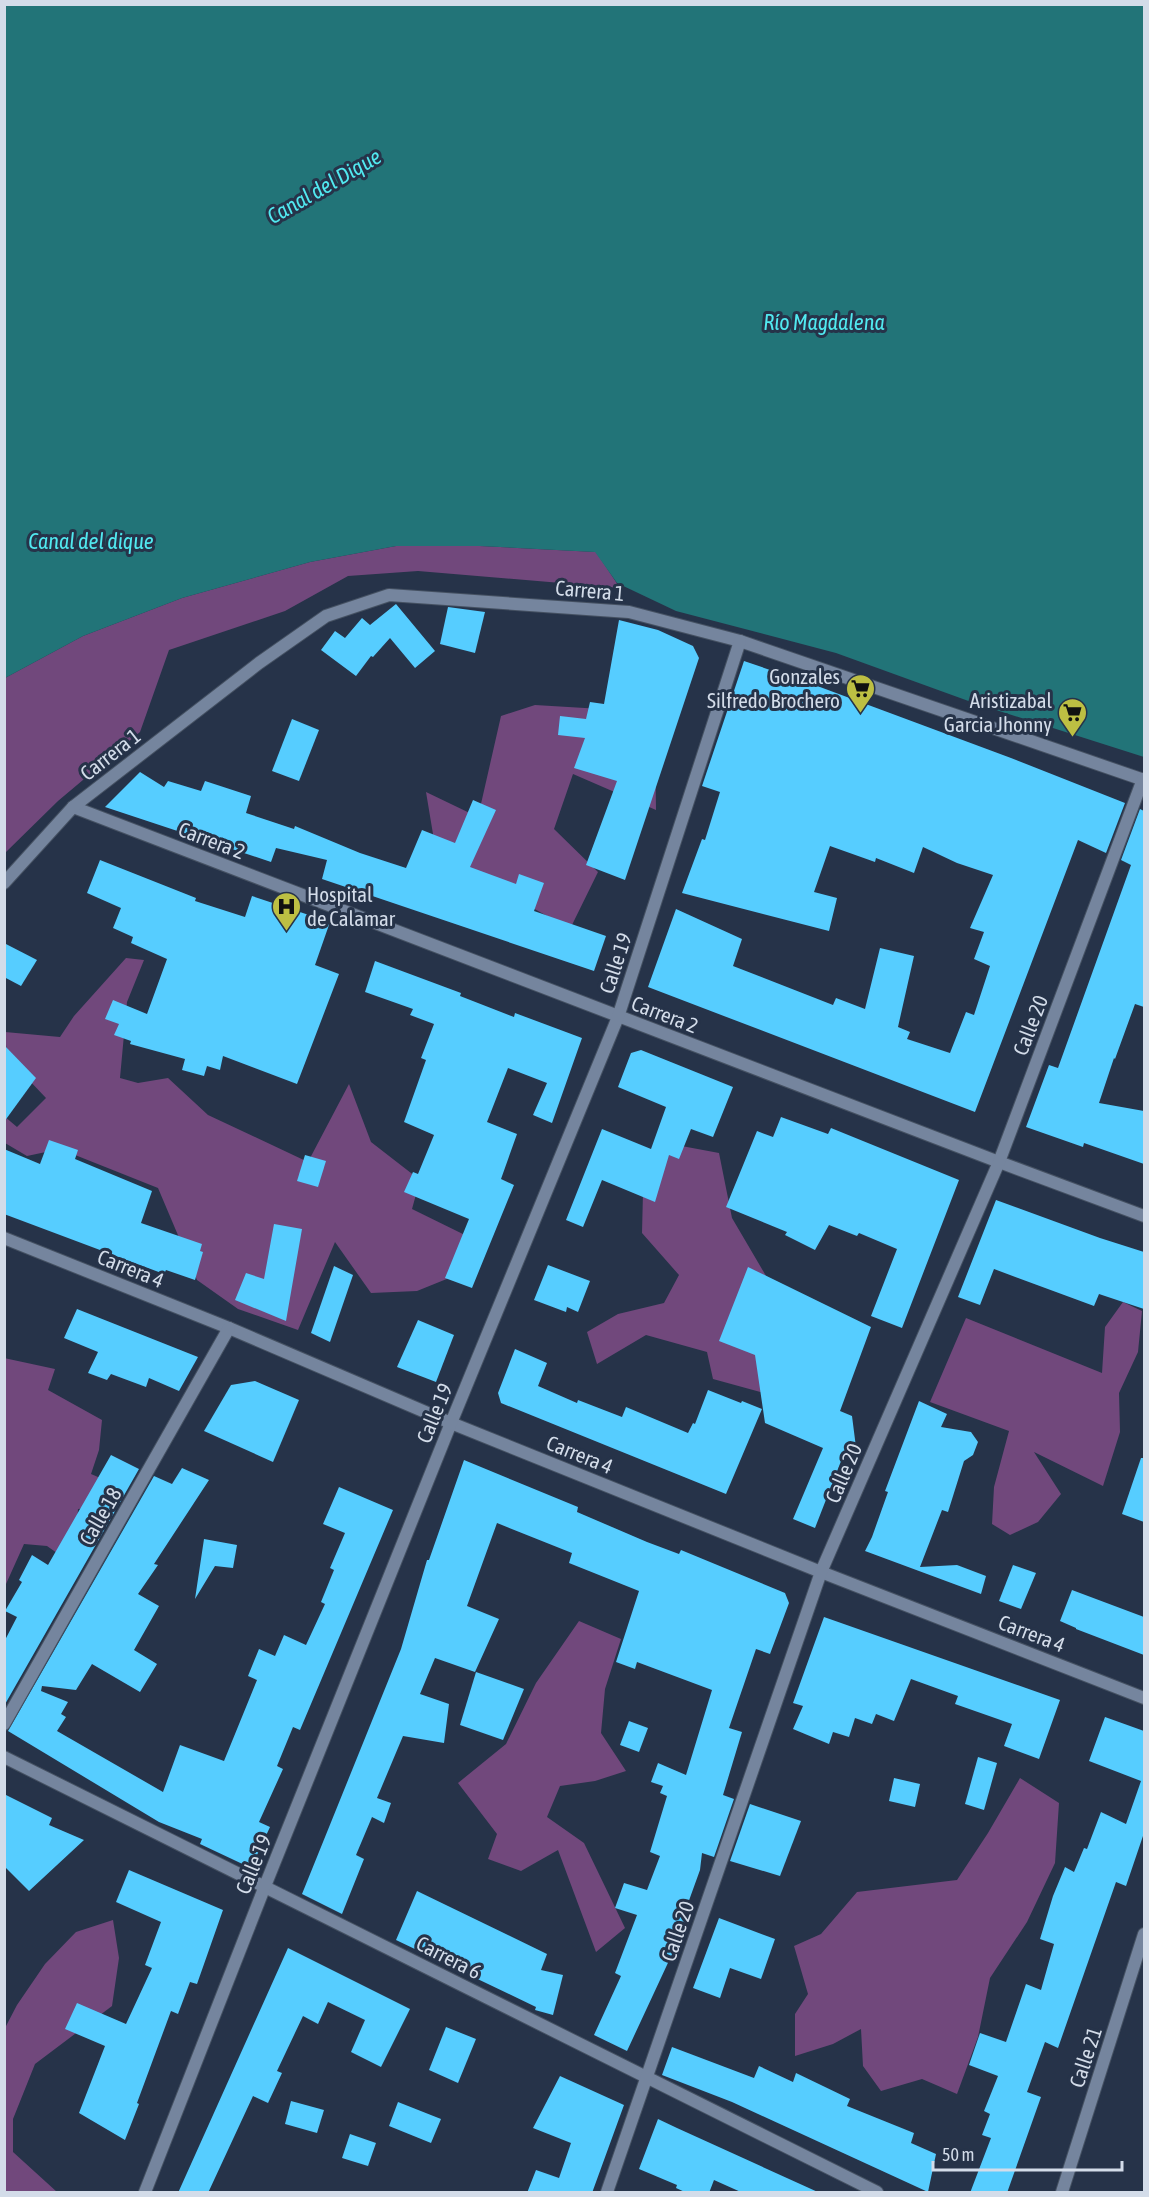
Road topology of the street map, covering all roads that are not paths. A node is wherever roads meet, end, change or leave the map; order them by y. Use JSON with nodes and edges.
{"nodes":[{"id":1,"x":740,"y":641,"type":"junction"},
{"id":2,"x":1144,"y":780,"type":"edge"},
{"id":3,"x":73,"y":807,"type":"junction"},
{"id":4,"x":4,"y":883,"type":"edge"},
{"id":5,"x":618,"y":1017,"type":"junction"},
{"id":6,"x":999,"y":1162,"type":"junction"},
{"id":7,"x":1144,"y":1216,"type":"edge"},
{"id":8,"x":4,"y":1238,"type":"edge"},
{"id":9,"x":229,"y":1328,"type":"junction"},
{"id":10,"x":451,"y":1424,"type":"junction"},
{"id":11,"x":821,"y":1572,"type":"junction"},
{"id":12,"x":1144,"y":1698,"type":"edge"},
{"id":13,"x":4,"y":1724,"type":"edge"},
{"id":14,"x":4,"y":1756,"type":"edge"},
{"id":15,"x":265,"y":1886,"type":"junction"},
{"id":16,"x":1144,"y":1934,"type":"edge"},
{"id":17,"x":648,"y":2078,"type":"junction"},
{"id":18,"x":145,"y":2193,"type":"edge"},
{"id":19,"x":607,"y":2193,"type":"edge"},
{"id":20,"x":877,"y":2193,"type":"edge"},
{"id":21,"x":1062,"y":2193,"type":"edge"}],
"edges":[{"from":1,"to":2,"type":"street","name":"Carrera 1"},
{"from":1,"to":3,"type":"street","name":"Carrera 1"},
{"from":1,"to":5,"type":"street","name":"Calle 19"},
{"from":2,"to":6,"type":"street","name":"Calle 20"},
{"from":3,"to":4,"type":"street","name":"Carrera 1"},
{"from":3,"to":5,"type":"street","name":"Carrera 2"},
{"from":5,"to":6,"type":"street","name":"Carrera 2"},
{"from":5,"to":10,"type":"street","name":"Calle 19"},
{"from":6,"to":7,"type":"street","name":"Carrera 2"},
{"from":6,"to":11,"type":"street","name":"Calle 20"},
{"from":8,"to":9,"type":"street","name":"Carrera 4"},
{"from":9,"to":10,"type":"street","name":"Carrera 4"},
{"from":9,"to":13,"type":"street","name":"Calle 18"},
{"from":10,"to":11,"type":"street","name":"Carrera 4"},
{"from":10,"to":15,"type":"street","name":"Calle 19"},
{"from":11,"to":12,"type":"street","name":"Carrera 4"},
{"from":11,"to":17,"type":"street","name":"Calle 20"},
{"from":14,"to":15,"type":"street","name":"Carrera 6"},
{"from":15,"to":17,"type":"street","name":"Carrera 6"},
{"from":15,"to":18,"type":"street","name":"Calle 19"},
{"from":16,"to":21,"type":"street","name":"Calle 21"},
{"from":17,"to":19,"type":"street","name":"Calle 20"},
{"from":17,"to":20,"type":"street","name":"Carrera 6"}]}
